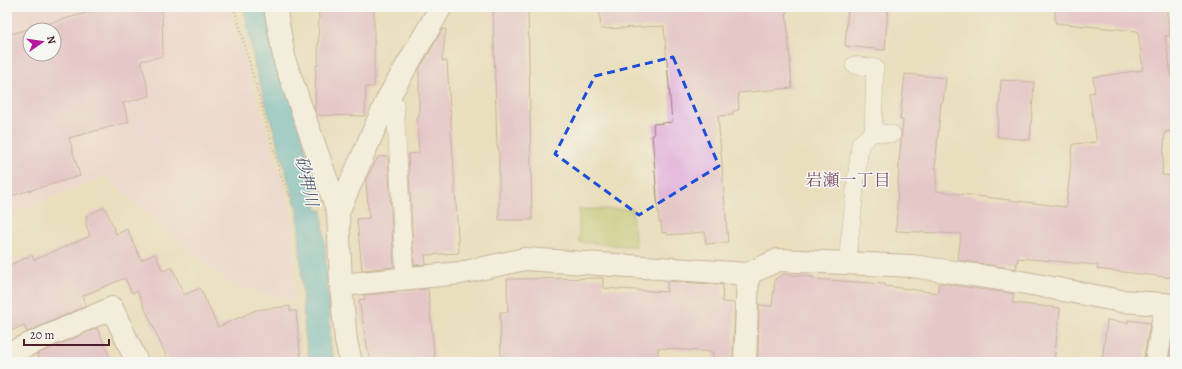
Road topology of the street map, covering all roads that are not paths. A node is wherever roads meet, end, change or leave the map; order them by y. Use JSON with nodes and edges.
{"nodes":[{"id":1,"x":275,"y":7,"type":"edge"},
{"id":2,"x":441,"y":7,"type":"edge"},
{"id":3,"x":854,"y":65,"type":"dead end"},
{"id":4,"x":388,"y":98,"type":"junction"},
{"id":5,"x":873,"y":132,"type":"junction"},
{"id":6,"x":892,"y":134,"type":"dead end"},
{"id":7,"x":338,"y":212,"type":"junction"},
{"id":8,"x":847,"y":264,"type":"junction"},
{"id":9,"x":748,"y":274,"type":"junction"},
{"id":10,"x":405,"y":278,"type":"junction"},
{"id":11,"x":341,"y":285,"type":"junction"},
{"id":12,"x":1170,"y":305,"type":"edge"},
{"id":13,"x":7,"y":354,"type":"edge"},
{"id":14,"x":137,"y":362,"type":"edge"},
{"id":15,"x":351,"y":362,"type":"edge"},
{"id":16,"x":745,"y":362,"type":"edge"},
{"id":17,"x":1156,"y":362,"type":"edge"}],
"edges":[{"from":1,"to":7,"type":"street"},
{"from":2,"to":4,"type":"street"},
{"from":3,"to":5,"type":"lane"},
{"from":4,"to":7,"type":"street"},
{"from":4,"to":10,"type":"lane"},
{"from":5,"to":6,"type":"lane"},
{"from":5,"to":8,"type":"lane"},
{"from":7,"to":11,"type":"street"},
{"from":8,"to":9,"type":"street"},
{"from":8,"to":12,"type":"street"},
{"from":9,"to":10,"type":"street"},
{"from":9,"to":16,"type":"street"},
{"from":10,"to":11,"type":"street"},
{"from":11,"to":15,"type":"street"},
{"from":12,"to":17,"type":"street"},
{"from":13,"to":14,"type":"street"}]}
